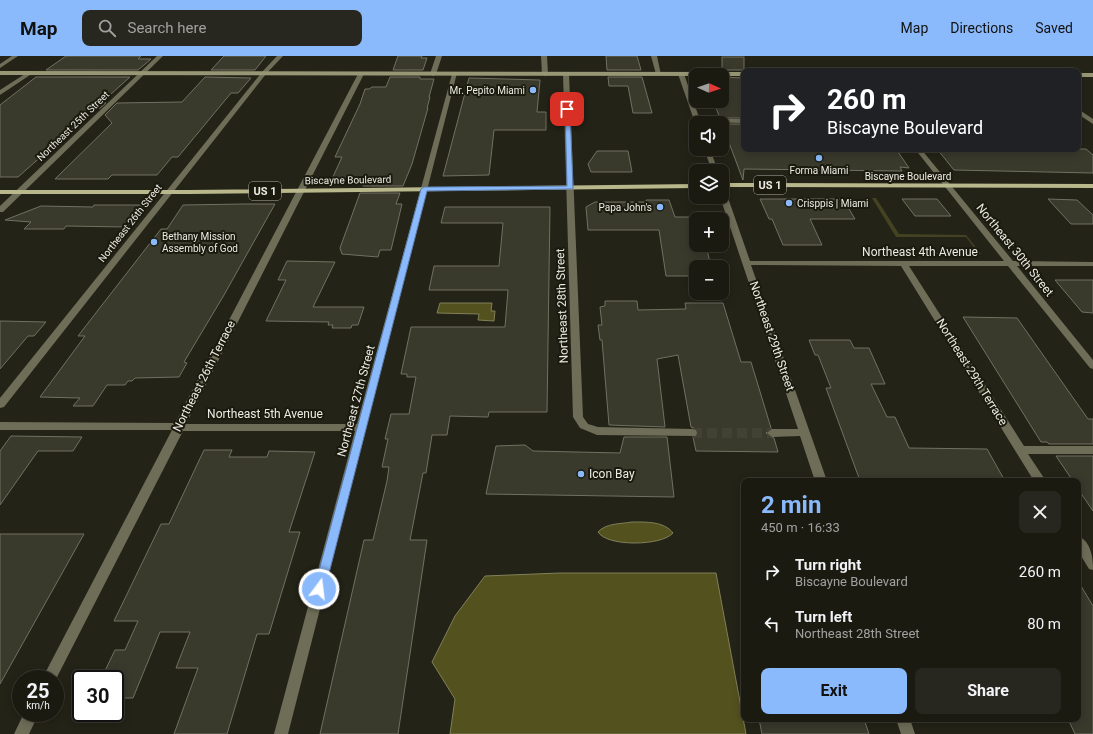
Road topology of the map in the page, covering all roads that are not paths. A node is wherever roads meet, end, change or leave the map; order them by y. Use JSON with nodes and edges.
{"nodes":[{"id":1,"x":15,"y":56,"type":"edge"},
{"id":2,"x":160,"y":56,"type":"edge"},
{"id":3,"x":280,"y":56,"type":"edge"},
{"id":4,"x":439,"y":56,"type":"edge"},
{"id":5,"x":544,"y":56,"type":"edge"},
{"id":6,"x":654,"y":56,"type":"edge"},
{"id":7,"x":0,"y":66,"type":"edge"},
{"id":8,"x":0,"y":72,"type":"edge"},
{"id":9,"x":30,"y":73,"type":"junction"},
{"id":10,"x":143,"y":73,"type":"junction"},
{"id":11,"x":264,"y":73,"type":"junction"},
{"id":12,"x":361,"y":74,"type":"junction"},
{"id":13,"x":433,"y":74,"type":"junction"},
{"id":14,"x":455,"y":74,"type":"junction"},
{"id":15,"x":545,"y":74,"type":"junction"},
{"id":16,"x":566,"y":74,"type":"junction"},
{"id":17,"x":659,"y":74,"type":"junction"},
{"id":18,"x":681,"y":74,"type":"junction"},
{"id":19,"x":741,"y":74,"type":"edge"},
{"id":20,"x":1081,"y":75,"type":"edge"},
{"id":21,"x":1093,"y":75,"type":"edge"},
{"id":22,"x":0,"y":94,"type":"edge"},
{"id":23,"x":1081,"y":113,"type":"edge"},
{"id":24,"x":696,"y":116,"type":"edge"},
{"id":25,"x":729,"y":121,"type":"edge"},
{"id":26,"x":741,"y":121,"type":"edge"},
{"id":27,"x":1093,"y":122,"type":"edge"},
{"id":28,"x":920,"y":152,"type":"edge"},
{"id":29,"x":729,"y":185,"type":"edge"},
{"id":30,"x":689,"y":186,"type":"edge"},
{"id":31,"x":947,"y":186,"type":"junction"},
{"id":32,"x":1093,"y":186,"type":"edge"},
{"id":33,"x":570,"y":187,"type":"junction"},
{"id":34,"x":424,"y":189,"type":"junction"},
{"id":35,"x":300,"y":191,"type":"junction"},
{"id":36,"x":0,"y":192,"type":"edge"},
{"id":37,"x":20,"y":192,"type":"junction"},
{"id":38,"x":168,"y":192,"type":"junction"},
{"id":39,"x":726,"y":204,"type":"edge"},
{"id":40,"x":0,"y":210,"type":"edge"},
{"id":41,"x":747,"y":263,"type":"junction"},
{"id":42,"x":904,"y":264,"type":"junction"},
{"id":43,"x":1010,"y":264,"type":"junction"},
{"id":44,"x":1093,"y":264,"type":"edge"},
{"id":45,"x":1093,"y":366,"type":"edge"},
{"id":46,"x":0,"y":405,"type":"edge"},
{"id":47,"x":0,"y":426,"type":"edge"},
{"id":48,"x":178,"y":427,"type":"junction"},
{"id":49,"x":362,"y":428,"type":"junction"},
{"id":50,"x":804,"y":432,"type":"junction"},
{"id":51,"x":692,"y":433,"type":"tunnel mouth"},
{"id":52,"x":772,"y":433,"type":"tunnel mouth"},
{"id":53,"x":1021,"y":450,"type":"junction"},
{"id":54,"x":1093,"y":450,"type":"edge"},
{"id":55,"x":820,"y":478,"type":"edge"},
{"id":56,"x":1038,"y":478,"type":"edge"},
{"id":57,"x":1081,"y":546,"type":"edge"},
{"id":58,"x":1093,"y":565,"type":"edge"},
{"id":59,"x":54,"y":670,"type":"edge"},
{"id":60,"x":27,"y":722,"type":"edge"},
{"id":61,"x":904,"y":722,"type":"edge"},
{"id":62,"x":21,"y":734,"type":"edge"},
{"id":63,"x":281,"y":734,"type":"edge"},
{"id":64,"x":908,"y":734,"type":"edge"}],
"edges":[{"from":1,"to":7,"type":"street"},
{"from":2,"to":10,"type":"street","name":"Northeast 25th Street"},
{"from":3,"to":11,"type":"street","name":"Northeast 26th Street"},
{"from":4,"to":13,"type":"street"},
{"from":5,"to":15,"type":"street"},
{"from":6,"to":17,"type":"street"},
{"from":8,"to":9,"type":"main road"},
{"from":9,"to":10,"type":"main road"},
{"from":9,"to":22,"type":"street"},
{"from":10,"to":11,"type":"main road"},
{"from":10,"to":37,"type":"street","name":"Northeast 25th Street"},
{"from":11,"to":12,"type":"main road"},
{"from":11,"to":38,"type":"street","name":"Northeast 26th Street"},
{"from":12,"to":13,"type":"main road"},
{"from":12,"to":35,"type":"street","name":"Northeast 26th Terrace"},
{"from":13,"to":14,"type":"main road"},
{"from":14,"to":15,"type":"main road"},
{"from":14,"to":34,"type":"street","name":"Northeast 27th Street"},
{"from":15,"to":16,"type":"main road"},
{"from":16,"to":17,"type":"main road"},
{"from":16,"to":33,"type":"street","name":"Northeast 28th Street"},
{"from":17,"to":18,"type":"main road"},
{"from":18,"to":19,"type":"main road"},
{"from":18,"to":24,"type":"street"},
{"from":20,"to":21,"type":"main road"},
{"from":23,"to":27,"type":"street"},
{"from":25,"to":26,"type":"street"},
{"from":28,"to":31,"type":"street","name":"Northeast 30th Street"},
{"from":29,"to":31,"type":"main road","name":"Biscayne Boulevard","number":"US 1"},
{"from":30,"to":33,"type":"main road","name":"Biscayne Boulevard","number":"US 1"},
{"from":31,"to":32,"type":"main road","name":"Biscayne Boulevard","number":"US 1"},
{"from":31,"to":43,"type":"street","name":"Northeast 30th Street"},
{"from":33,"to":34,"type":"main road","name":"Biscayne Boulevard","number":"US 1"},
{"from":33,"to":51,"type":"street","name":"Northeast 28th Street"},
{"from":34,"to":35,"type":"main road","name":"Biscayne Boulevard","number":"US 1"},
{"from":34,"to":49,"type":"street","name":"Northeast 27th Street"},
{"from":35,"to":38,"type":"main road","name":"Biscayne Boulevard","number":"US 1"},
{"from":35,"to":48,"type":"street","name":"Northeast 26th Terrace"},
{"from":36,"to":37,"type":"main road","name":"Biscayne Boulevard","number":"US 1"},
{"from":37,"to":38,"type":"main road","name":"Biscayne Boulevard","number":"US 1"},
{"from":37,"to":40,"type":"street","name":"Northeast 25th Street"},
{"from":38,"to":46,"type":"street","name":"Northeast 26th Street"},
{"from":39,"to":41,"type":"street","name":"Northeast 29th Street"},
{"from":41,"to":42,"type":"street","name":"Northeast 4th Avenue"},
{"from":41,"to":50,"type":"street","name":"Northeast 29th Street"},
{"from":42,"to":43,"type":"street","name":"Northeast 4th Avenue"},
{"from":42,"to":53,"type":"street","name":"Northeast 29th Terrace"},
{"from":43,"to":44,"type":"street","name":"Northeast 4th Avenue"},
{"from":43,"to":45,"type":"street","name":"Northeast 30th Street"},
{"from":47,"to":48,"type":"street","name":"Northeast 5th Avenue"},
{"from":48,"to":49,"type":"street","name":"Northeast 5th Avenue"},
{"from":48,"to":59,"type":"street","name":"Northeast 26th Terrace"},
{"from":49,"to":63,"type":"street","name":"Northeast 27th Street"},
{"from":50,"to":52,"type":"street"},
{"from":50,"to":55,"type":"street","name":"Northeast 29th Street"},
{"from":53,"to":54,"type":"street"},
{"from":53,"to":56,"type":"street","name":"Northeast 29th Terrace"},
{"from":57,"to":58,"type":"street"},
{"from":60,"to":62,"type":"street"},
{"from":61,"to":64,"type":"street"}]}
